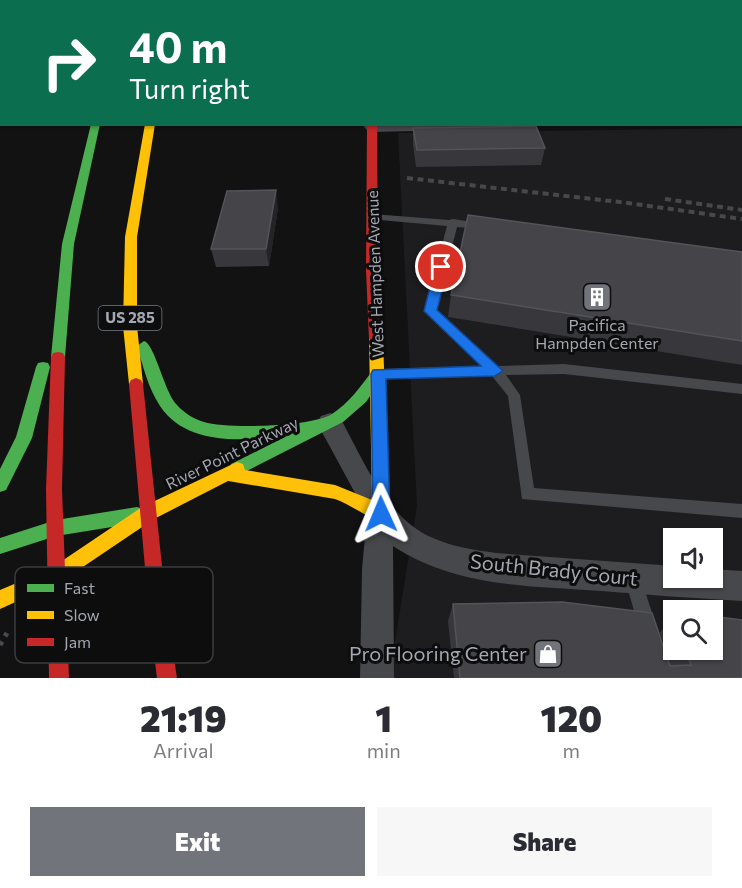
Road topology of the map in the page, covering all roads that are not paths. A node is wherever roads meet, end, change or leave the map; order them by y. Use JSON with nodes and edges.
{"nodes":[{"id":1,"x":96,"y":126,"type":"edge"},
{"id":2,"x":150,"y":126,"type":"edge"},
{"id":3,"x":372,"y":126,"type":"edge"},
{"id":4,"x":372,"y":217,"type":"junction"},
{"id":5,"x":453,"y":222,"type":"junction"},
{"id":6,"x":499,"y":229,"type":"edge"},
{"id":7,"x":63,"y":280,"type":"junction"},
{"id":8,"x":129,"y":300,"type":"junction"},
{"id":9,"x":495,"y":371,"type":"junction"},
{"id":10,"x":378,"y":374,"type":"junction"},
{"id":11,"x":742,"y":389,"type":"edge"},
{"id":12,"x":330,"y":423,"type":"junction"},
{"id":13,"x":226,"y":474,"type":"junction"},
{"id":14,"x":0,"y":485,"type":"edge"},
{"id":15,"x":742,"y":511,"type":"edge"},
{"id":16,"x":148,"y":513,"type":"junction"},
{"id":17,"x":381,"y":514,"type":"junction"},
{"id":18,"x":56,"y":528,"type":"junction"},
{"id":19,"x":0,"y":546,"type":"edge"},
{"id":20,"x":56,"y":567,"type":"edge"},
{"id":21,"x":68,"y":567,"type":"edge"},
{"id":22,"x":154,"y":567,"type":"edge"},
{"id":23,"x":633,"y":579,"type":"junction"},
{"id":24,"x":742,"y":586,"type":"edge"},
{"id":25,"x":15,"y":593,"type":"edge"},
{"id":26,"x":0,"y":600,"type":"edge"},
{"id":27,"x":653,"y":645,"type":"edge"},
{"id":28,"x":59,"y":663,"type":"edge"},
{"id":29,"x":165,"y":663,"type":"edge"},
{"id":30,"x":59,"y":678,"type":"edge"},
{"id":31,"x":167,"y":678,"type":"edge"},
{"id":32,"x":378,"y":678,"type":"edge"}],
"edges":[{"from":1,"to":7,"type":"main road"},
{"from":2,"to":8,"type":"main road","number":"US 285"},
{"from":3,"to":4,"type":"main road","name":"West Hampden Avenue"},
{"from":4,"to":5,"type":"lane"},
{"from":4,"to":10,"type":"main road","name":"West Hampden Avenue"},
{"from":5,"to":6,"type":"lane"},
{"from":5,"to":9,"type":"lane"},
{"from":7,"to":14,"type":"main road"},
{"from":7,"to":18,"type":"main road"},
{"from":8,"to":12,"type":"main road"},
{"from":8,"to":16,"type":"main road","number":"US 285"},
{"from":9,"to":10,"type":"lane"},
{"from":9,"to":11,"type":"lane"},
{"from":9,"to":15,"type":"lane"},
{"from":10,"to":12,"type":"main road","name":"West Hampden Avenue"},
{"from":10,"to":17,"type":"main road"},
{"from":12,"to":13,"type":"main road","name":"River Point Parkway"},
{"from":12,"to":17,"type":"street"},
{"from":13,"to":16,"type":"main road","name":"River Point Parkway"},
{"from":13,"to":17,"type":"main road"},
{"from":16,"to":18,"type":"main road","name":"River Point Parkway"},
{"from":16,"to":21,"type":"main road","name":"River Point Parkway"},
{"from":16,"to":22,"type":"main road","number":"US 285"},
{"from":17,"to":23,"type":"street","name":"South Brady Court"},
{"from":17,"to":32,"type":"street"},
{"from":18,"to":19,"type":"main road","name":"River Point Parkway"},
{"from":18,"to":20,"type":"main road"},
{"from":23,"to":24,"type":"street","name":"South Brady Court"},
{"from":23,"to":27,"type":"lane"},
{"from":25,"to":26,"type":"main road","name":"River Point Parkway"},
{"from":28,"to":30,"type":"main road"},
{"from":29,"to":31,"type":"main road","number":"US 285"}]}
